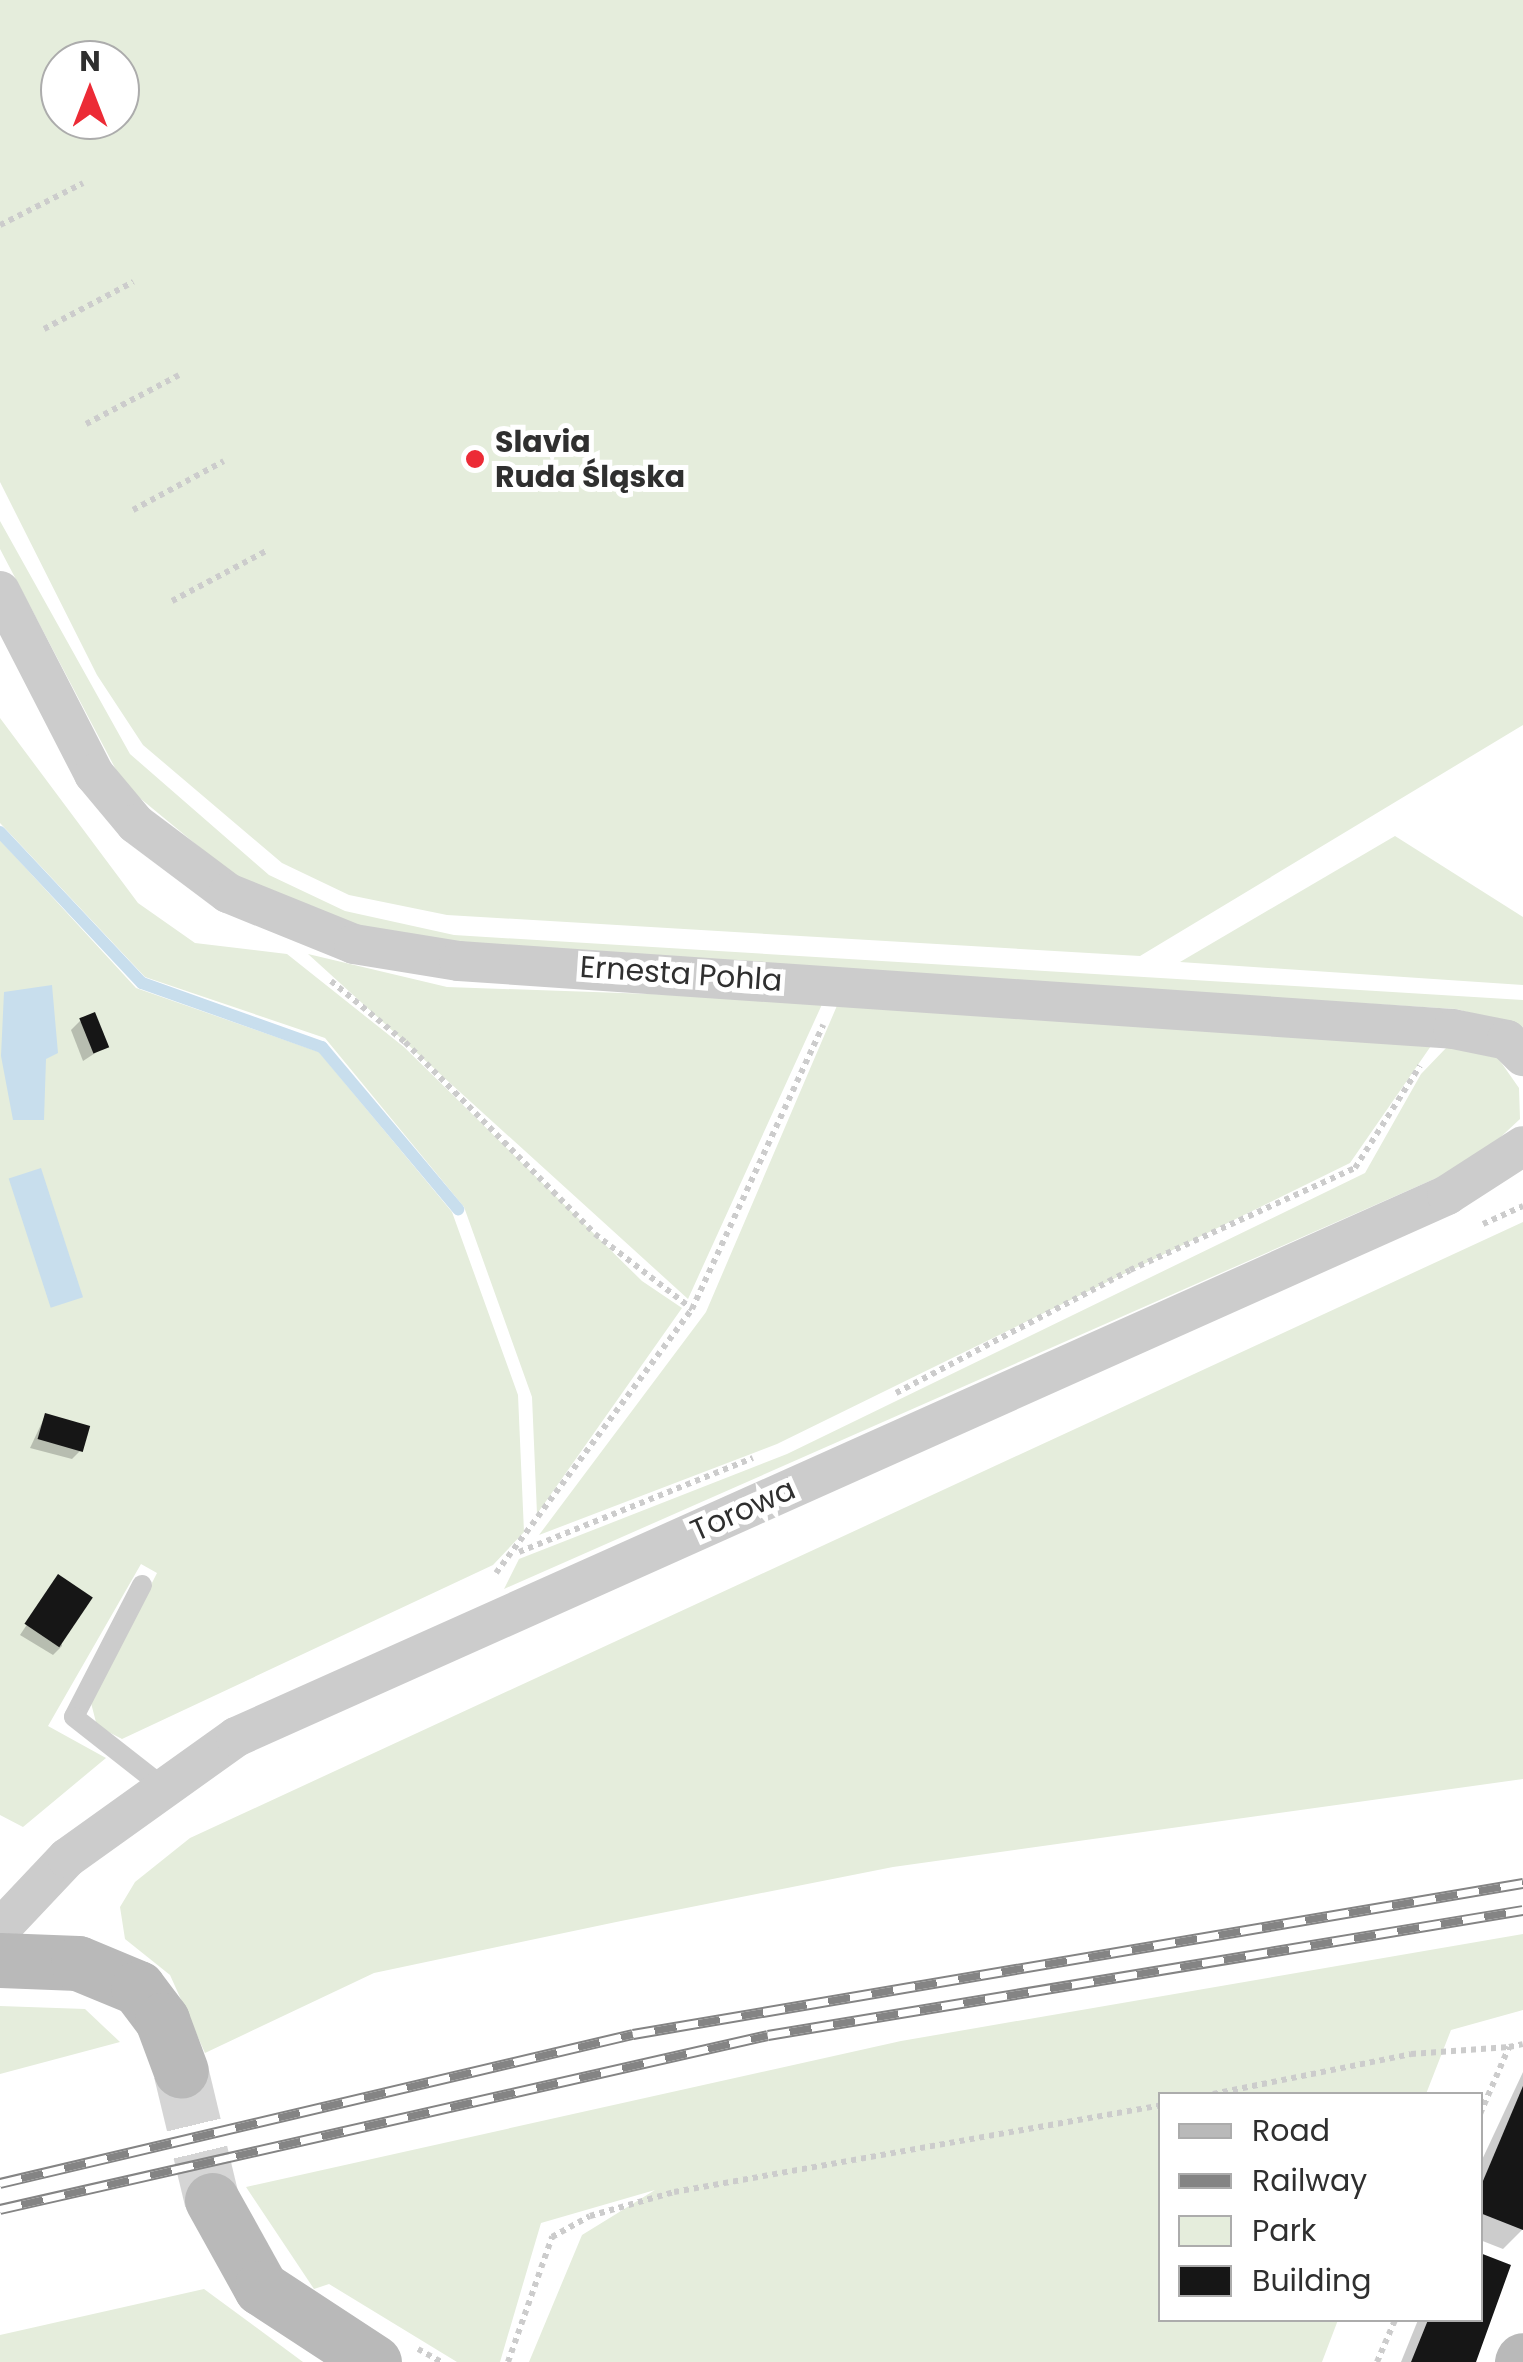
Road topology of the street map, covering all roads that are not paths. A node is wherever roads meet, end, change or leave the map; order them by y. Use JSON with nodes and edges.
{"nodes":[{"id":1,"x":0,"y":591,"type":"edge"},
{"id":2,"x":1523,"y":1056,"type":"edge"},
{"id":3,"x":1523,"y":1146,"type":"edge"},
{"id":4,"x":142,"y":1585,"type":"dead end"},
{"id":5,"x":162,"y":1786,"type":"junction"},
{"id":6,"x":0,"y":1929,"type":"edge"},
{"id":7,"x":0,"y":1960,"type":"edge"},
{"id":8,"x":181,"y":2071,"type":"tunnel mouth"},
{"id":9,"x":212,"y":2200,"type":"tunnel mouth"},
{"id":10,"x":374,"y":2362,"type":"edge"}],
"edges":[{"from":1,"to":2,"type":"street","name":"Ernesta Pohla"},
{"from":3,"to":5,"type":"street","name":"Torowa"},
{"from":4,"to":5,"type":"lane"},
{"from":5,"to":6,"type":"street","name":"Torowa"},
{"from":7,"to":8,"type":"street"},
{"from":9,"to":10,"type":"street"}]}
